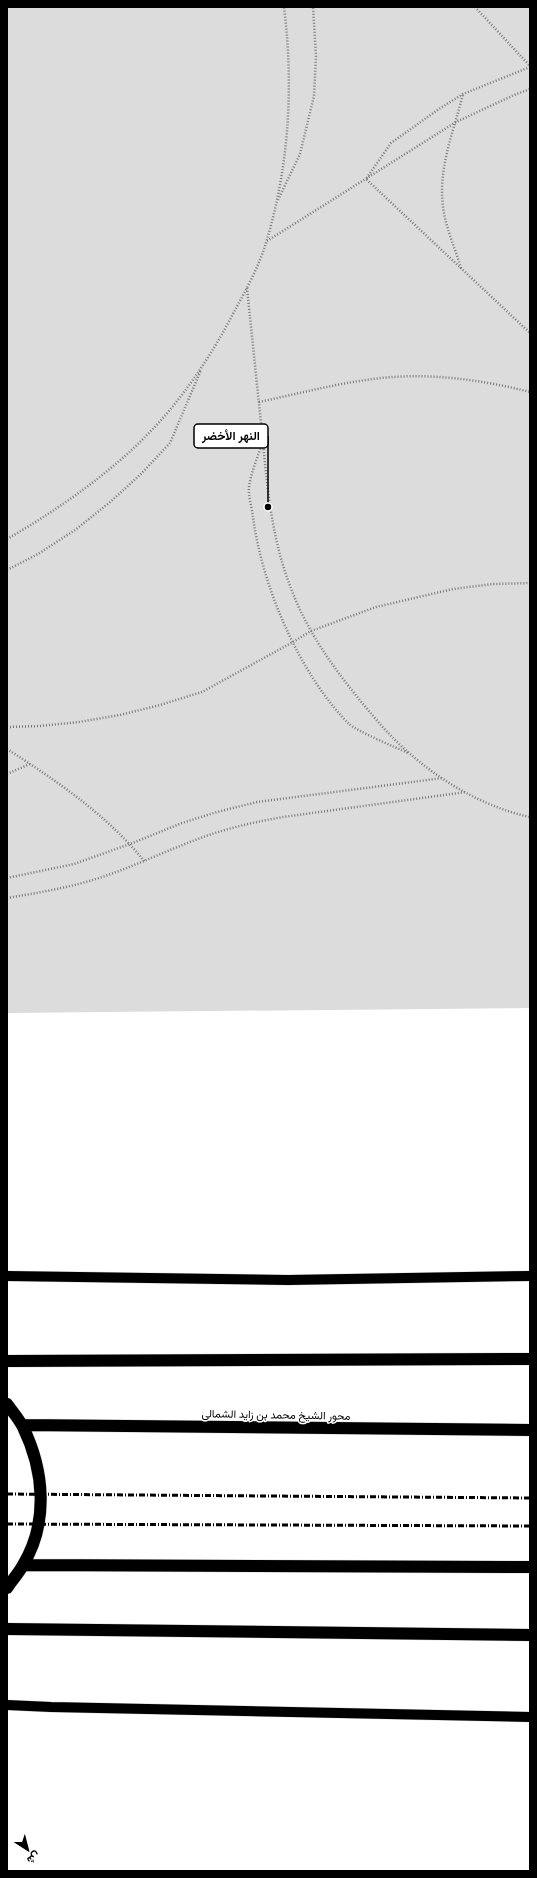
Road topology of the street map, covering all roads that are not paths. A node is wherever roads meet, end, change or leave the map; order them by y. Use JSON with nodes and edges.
{"nodes":[{"id":1,"x":7,"y":1276,"type":"edge"},
{"id":2,"x":530,"y":1276,"type":"edge"},
{"id":3,"x":530,"y":1359,"type":"edge"},
{"id":4,"x":7,"y":1361,"type":"edge"},
{"id":5,"x":7,"y":1404,"type":"edge"},
{"id":6,"x":22,"y":1425,"type":"junction"},
{"id":7,"x":530,"y":1430,"type":"edge"},
{"id":8,"x":24,"y":1565,"type":"junction"},
{"id":9,"x":530,"y":1567,"type":"edge"},
{"id":10,"x":7,"y":1588,"type":"edge"},
{"id":11,"x":7,"y":1629,"type":"edge"},
{"id":12,"x":530,"y":1635,"type":"edge"},
{"id":13,"x":7,"y":1704,"type":"edge"},
{"id":14,"x":530,"y":1717,"type":"edge"}],
"edges":[{"from":1,"to":2,"type":"main road"},
{"from":3,"to":4,"type":"highway"},
{"from":5,"to":6,"type":"highway"},
{"from":6,"to":7,"type":"highway","name":"محور الشيخ محمد بن زايد الشمالى"},
{"from":6,"to":8,"type":"highway"},
{"from":8,"to":9,"type":"highway"},
{"from":8,"to":10,"type":"highway"},
{"from":11,"to":12,"type":"highway"},
{"from":13,"to":14,"type":"main road"}]}
